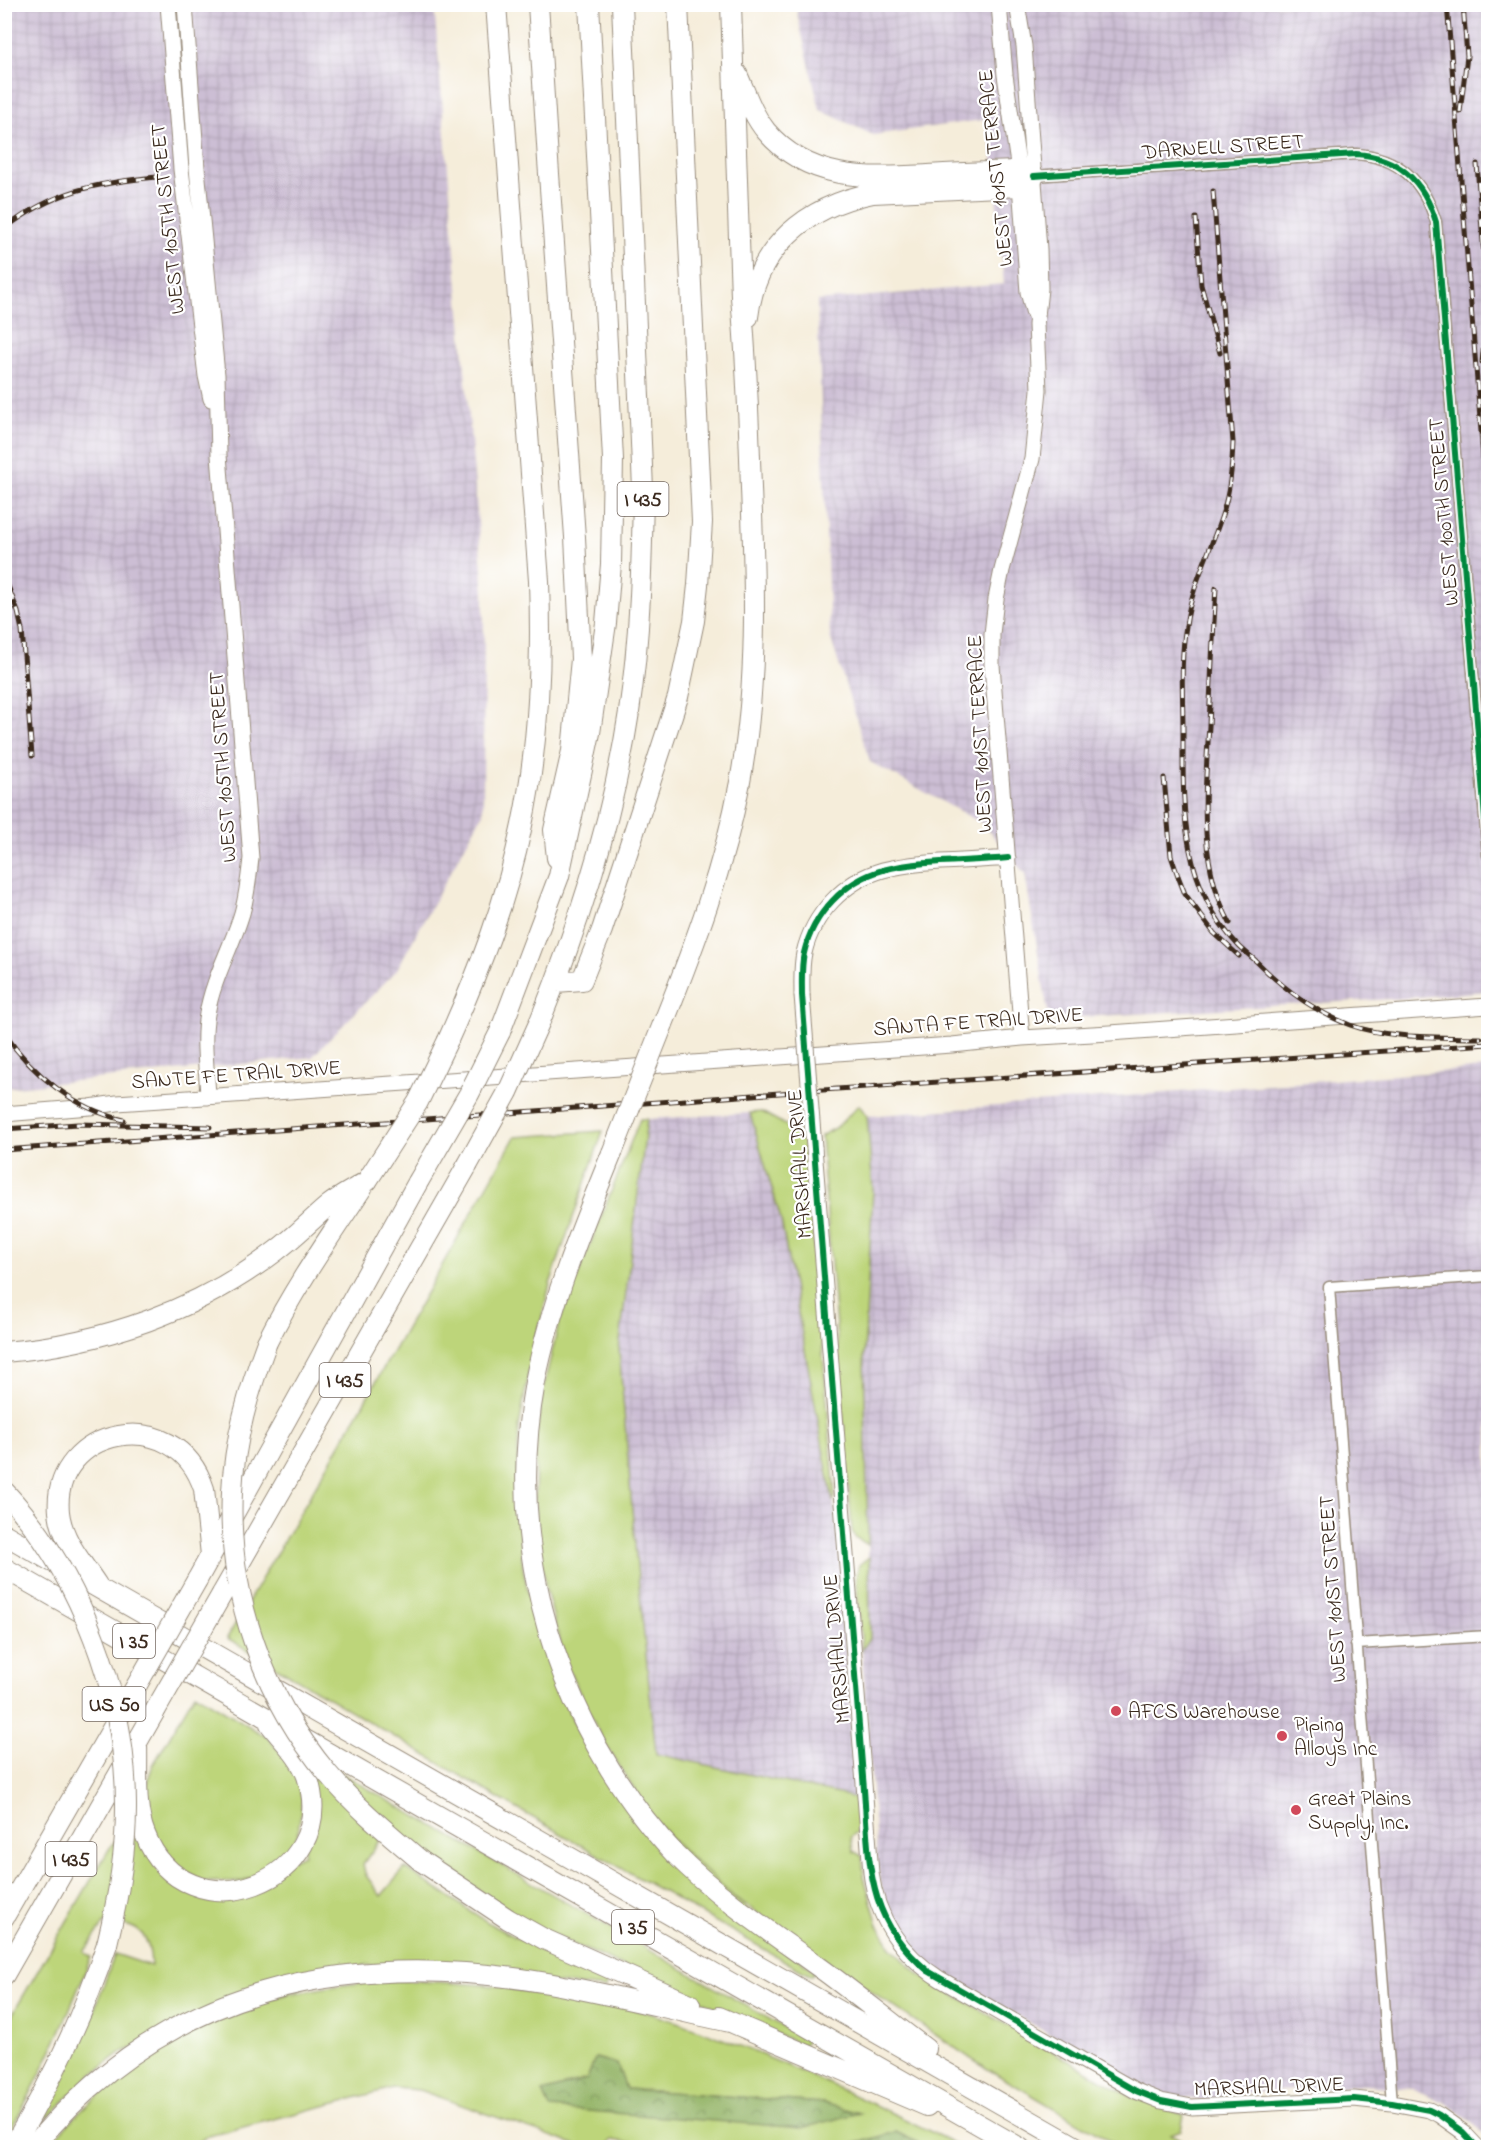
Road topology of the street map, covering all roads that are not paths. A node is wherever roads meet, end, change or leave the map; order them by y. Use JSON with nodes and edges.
{"nodes":[{"id":1,"x":168,"y":4,"type":"edge"},
{"id":2,"x":185,"y":4,"type":"edge"},
{"id":3,"x":496,"y":4,"type":"edge"},
{"id":4,"x":538,"y":4,"type":"edge"},
{"id":5,"x":589,"y":4,"type":"edge"},
{"id":6,"x":622,"y":4,"type":"edge"},
{"id":7,"x":678,"y":4,"type":"edge"},
{"id":8,"x":731,"y":4,"type":"edge"},
{"id":9,"x":999,"y":4,"type":"edge"},
{"id":10,"x":1017,"y":4,"type":"edge"},
{"id":11,"x":733,"y":63,"type":"junction"},
{"id":12,"x":1410,"y":175,"type":"joint"},
{"id":13,"x":1024,"y":177,"type":"junction"},
{"id":14,"x":746,"y":345,"type":"junction"},
{"id":15,"x":218,"y":428,"type":"junction"},
{"id":16,"x":1488,"y":855,"type":"edge"},
{"id":17,"x":1008,"y":858,"type":"junction"},
{"id":18,"x":559,"y":876,"type":"junction"},
{"id":19,"x":556,"y":982,"type":"junction"},
{"id":20,"x":1488,"y":1006,"type":"edge"},
{"id":21,"x":1022,"y":1038,"type":"junction"},
{"id":22,"x":471,"y":1080,"type":"joint"},
{"id":23,"x":208,"y":1097,"type":"junction"},
{"id":24,"x":4,"y":1114,"type":"edge"},
{"id":25,"x":367,"y":1181,"type":"junction"},
{"id":26,"x":1488,"y":1276,"type":"edge"},
{"id":27,"x":4,"y":1352,"type":"edge"},
{"id":28,"x":4,"y":1491,"type":"edge"},
{"id":29,"x":4,"y":1534,"type":"edge"},
{"id":30,"x":211,"y":1555,"type":"junction"},
{"id":31,"x":4,"y":1568,"type":"edge"},
{"id":32,"x":101,"y":1590,"type":"junction"},
{"id":33,"x":1488,"y":1636,"type":"edge"},
{"id":34,"x":1356,"y":1644,"type":"junction"},
{"id":35,"x":263,"y":1715,"type":"junction"},
{"id":36,"x":137,"y":1744,"type":"junction"},
{"id":37,"x":4,"y":1917,"type":"edge"},
{"id":38,"x":4,"y":1976,"type":"edge"},
{"id":39,"x":730,"y":2022,"type":"junction"},
{"id":40,"x":983,"y":2094,"type":"junction"},
{"id":41,"x":1392,"y":2103,"type":"junction"},
{"id":42,"x":1012,"y":2143,"type":"edge"},
{"id":43,"x":12,"y":2148,"type":"edge"},
{"id":44,"x":32,"y":2148,"type":"edge"},
{"id":45,"x":1078,"y":2148,"type":"edge"},
{"id":46,"x":1478,"y":2148,"type":"edge"}],
"edges":[{"from":1,"to":15,"type":"main road","name":"WEST 105TH STREET"},
{"from":2,"to":15,"type":"main road","name":"WEST 105TH STREET"},
{"from":3,"to":25,"type":"highway","bridge":true},
{"from":4,"to":18,"type":"highway"},
{"from":5,"to":18,"type":"highway","number":"I 435"},
{"from":6,"to":19,"type":"highway","number":"I 435"},
{"from":7,"to":19,"type":"highway"},
{"from":8,"to":11,"type":"highway"},
{"from":9,"to":13,"type":"main road","name":"WEST 101ST TERRACE"},
{"from":10,"to":13,"type":"main road","name":"WEST 101ST TERRACE"},
{"from":11,"to":13,"type":"highway"},
{"from":11,"to":14,"type":"highway"},
{"from":12,"to":13,"type":"street","name":"DARNELL STREET"},
{"from":12,"to":16,"type":"street","name":"WEST 100TH STREET"},
{"from":13,"to":14,"type":"highway"},
{"from":13,"to":17,"type":"main road","name":"WEST 101ST TERRACE"},
{"from":14,"to":40,"type":"highway","bridge":true},
{"from":15,"to":23,"type":"main road","name":"WEST 105TH STREET"},
{"from":17,"to":21,"type":"main road","name":"WEST 101ST TERRACE"},
{"from":17,"to":41,"type":"main road","name":"MARSHALL DRIVE","bridge":true},
{"from":18,"to":30,"type":"highway","number":"I 435","bridge":true},
{"from":19,"to":36,"type":"highway","number":"I 435","bridge":true},
{"from":20,"to":21,"type":"main road","name":"SANTA FE TRAIL DRIVE"},
{"from":21,"to":22,"type":"main road","name":"SANTA FE TRAIL DRIVE"},
{"from":22,"to":23,"type":"main road","name":"SANTE FE TRAIL DRIVE"},
{"from":23,"to":24,"type":"main road","name":"SANTE FE TRAIL DRIVE"},
{"from":25,"to":27,"type":"highway"},
{"from":25,"to":39,"type":"highway","bridge":true},
{"from":26,"to":34,"type":"street","name":"WEST 101ST STREET"},
{"from":28,"to":43,"type":"highway","number":"US 50","bridge":true},
{"from":29,"to":32,"type":"highway","number":"I 35"},
{"from":30,"to":32,"type":"highway"},
{"from":30,"to":37,"type":"highway","number":"I 435","bridge":true},
{"from":31,"to":35,"type":"highway","number":"I 35"},
{"from":32,"to":40,"type":"highway","number":"I 35"},
{"from":33,"to":34,"type":"street"},
{"from":34,"to":41,"type":"street","name":"WEST 101ST STREET"},
{"from":35,"to":36,"type":"highway"},
{"from":35,"to":42,"type":"highway","number":"I 35"},
{"from":36,"to":38,"type":"highway","number":"I 435"},
{"from":39,"to":42,"type":"highway"},
{"from":39,"to":44,"type":"highway"},
{"from":40,"to":45,"type":"highway","number":"I 35"},
{"from":41,"to":46,"type":"main road","name":"MARSHALL DRIVE"}]}
